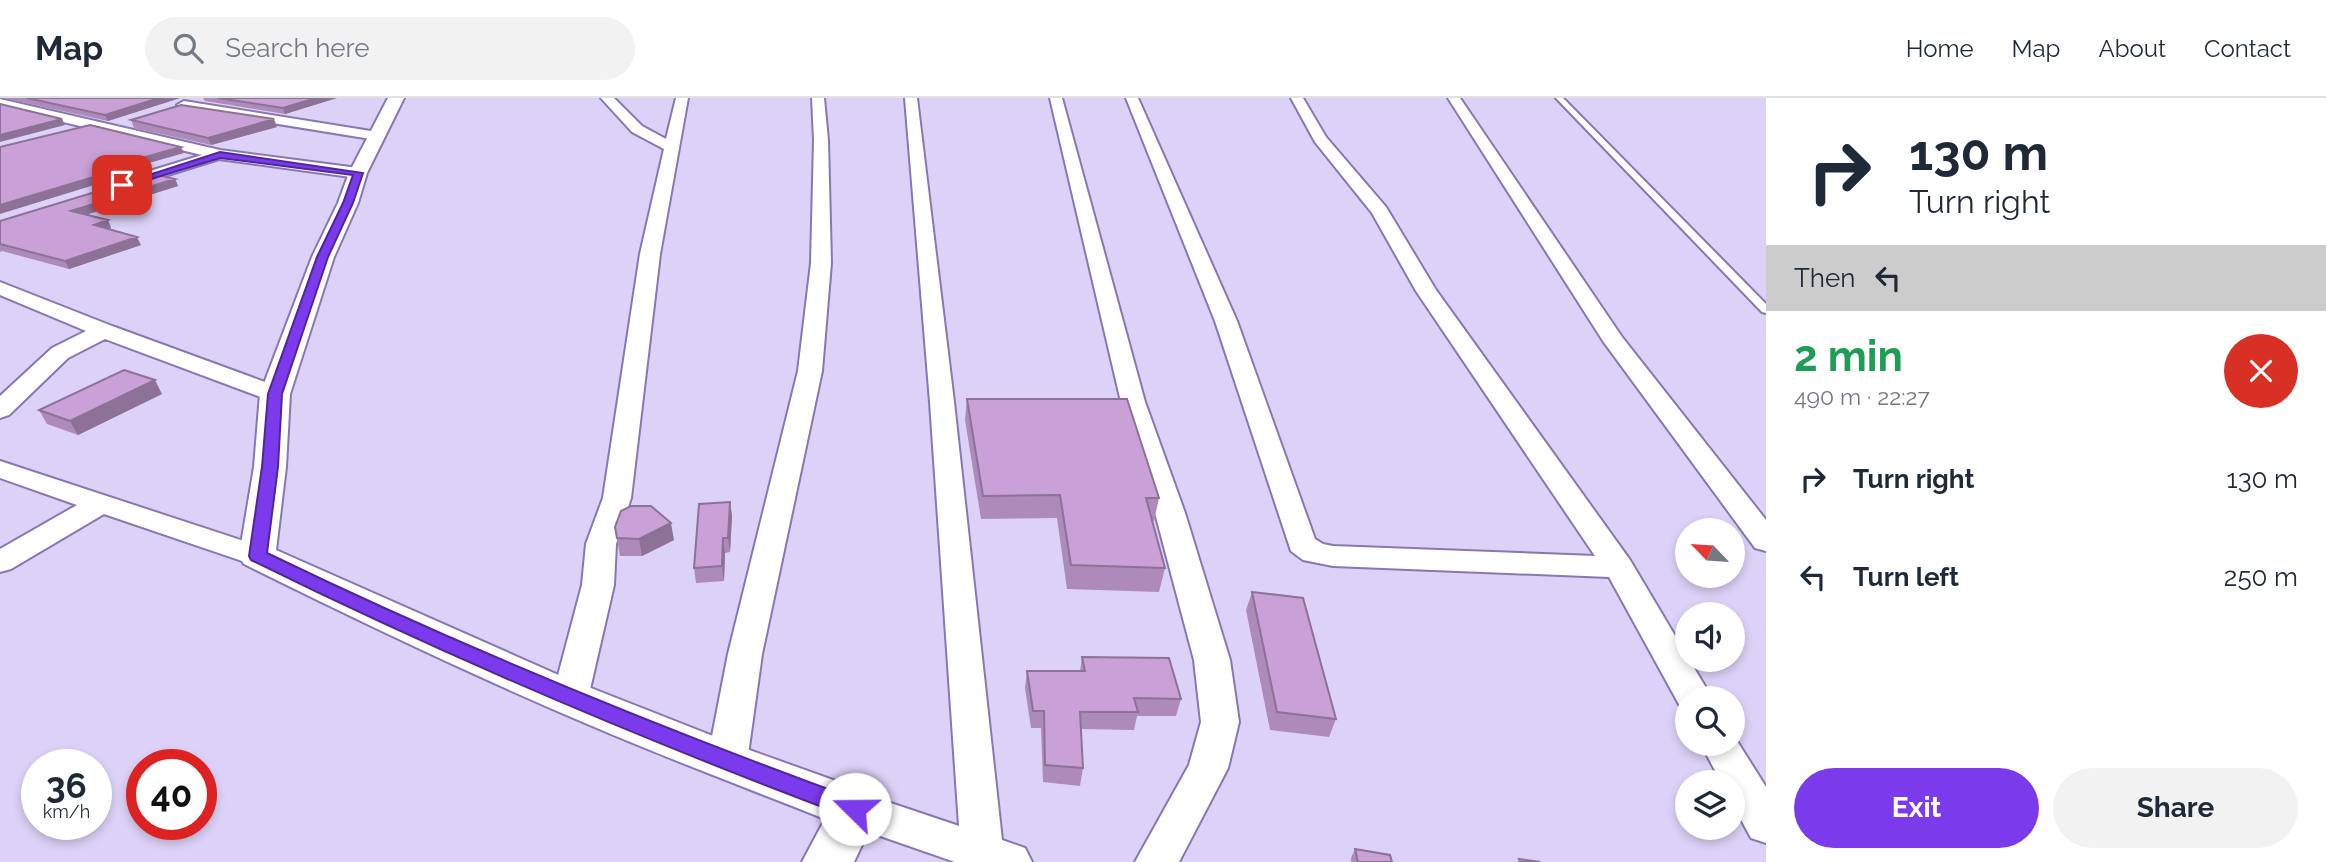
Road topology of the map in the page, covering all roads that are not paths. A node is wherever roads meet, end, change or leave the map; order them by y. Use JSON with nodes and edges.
{"nodes":[{"id":1,"x":199,"y":98,"type":"edge"},
{"id":2,"x":396,"y":98,"type":"edge"},
{"id":3,"x":607,"y":98,"type":"edge"},
{"id":4,"x":682,"y":98,"type":"edge"},
{"id":5,"x":818,"y":98,"type":"edge"},
{"id":6,"x":911,"y":98,"type":"edge"},
{"id":7,"x":1056,"y":98,"type":"edge"},
{"id":8,"x":1132,"y":98,"type":"edge"},
{"id":9,"x":1297,"y":98,"type":"edge"},
{"id":10,"x":1454,"y":98,"type":"edge"},
{"id":11,"x":1559,"y":98,"type":"edge"},
{"id":12,"x":1,"y":100,"type":"edge"},
{"id":13,"x":60,"y":101,"type":"edge"},
{"id":14,"x":29,"y":109,"type":"junction"},
{"id":15,"x":51,"y":115,"type":"junction"},
{"id":16,"x":133,"y":122,"type":"edge"},
{"id":17,"x":13,"y":123,"type":"edge"},
{"id":18,"x":90,"y":126,"type":"junction"},
{"id":19,"x":107,"y":129,"type":"junction"},
{"id":20,"x":64,"y":132,"type":"edge"},
{"id":21,"x":377,"y":136,"type":"junction"},
{"id":22,"x":671,"y":147,"type":"junction"},
{"id":23,"x":220,"y":155,"type":"junction"},
{"id":24,"x":358,"y":173,"type":"junction"},
{"id":25,"x":103,"y":190,"type":"edge"},
{"id":26,"x":0,"y":288,"type":"edge"},
{"id":27,"x":1766,"y":310,"type":"edge"},
{"id":28,"x":104,"y":331,"type":"junction"},
{"id":29,"x":275,"y":394,"type":"junction"},
{"id":30,"x":0,"y":410,"type":"edge"},
{"id":31,"x":0,"y":469,"type":"edge"},
{"id":32,"x":102,"y":503,"type":"junction"},
{"id":33,"x":1766,"y":541,"type":"edge"},
{"id":34,"x":257,"y":556,"type":"junction"},
{"id":35,"x":0,"y":562,"type":"edge"},
{"id":36,"x":1619,"y":567,"type":"junction"},
{"id":37,"x":1687,"y":686,"type":"edge"},
{"id":38,"x":569,"y":698,"type":"junction"},
{"id":39,"x":1727,"y":756,"type":"edge"},
{"id":40,"x":727,"y":762,"type":"junction"},
{"id":41,"x":855,"y":809,"type":"junction"},
{"id":42,"x":1766,"y":825,"type":"edge"},
{"id":43,"x":996,"y":857,"type":"edge"},
{"id":44,"x":828,"y":862,"type":"edge"},
{"id":45,"x":1157,"y":862,"type":"edge"}],
"edges":[{"from":1,"to":21,"type":"street"},
{"from":2,"to":21,"type":"street"},
{"from":3,"to":22,"type":"street"},
{"from":4,"to":22,"type":"street"},
{"from":5,"to":40,"type":"street"},
{"from":6,"to":43,"type":"street"},
{"from":7,"to":45,"type":"street"},
{"from":8,"to":36,"type":"street"},
{"from":9,"to":36,"type":"street"},
{"from":10,"to":33,"type":"street"},
{"from":11,"to":27,"type":"lane"},
{"from":12,"to":14,"type":"street"},
{"from":13,"to":14,"type":"street"},
{"from":14,"to":15,"type":"street"},
{"from":15,"to":17,"type":"street"},
{"from":15,"to":18,"type":"street"},
{"from":16,"to":19,"type":"street"},
{"from":18,"to":19,"type":"street"},
{"from":18,"to":20,"type":"street"},
{"from":19,"to":23,"type":"street"},
{"from":21,"to":24,"type":"street"},
{"from":22,"to":38,"type":"street"},
{"from":23,"to":24,"type":"street"},
{"from":23,"to":25,"type":"street"},
{"from":24,"to":29,"type":"street"},
{"from":26,"to":28,"type":"street"},
{"from":28,"to":29,"type":"street"},
{"from":28,"to":30,"type":"street"},
{"from":29,"to":34,"type":"street"},
{"from":31,"to":32,"type":"street"},
{"from":32,"to":34,"type":"street"},
{"from":32,"to":35,"type":"street"},
{"from":34,"to":38,"type":"street"},
{"from":36,"to":37,"type":"street"},
{"from":38,"to":40,"type":"street"},
{"from":39,"to":42,"type":"street"},
{"from":40,"to":41,"type":"street"},
{"from":41,"to":43,"type":"street"},
{"from":41,"to":44,"type":"street"}]}
